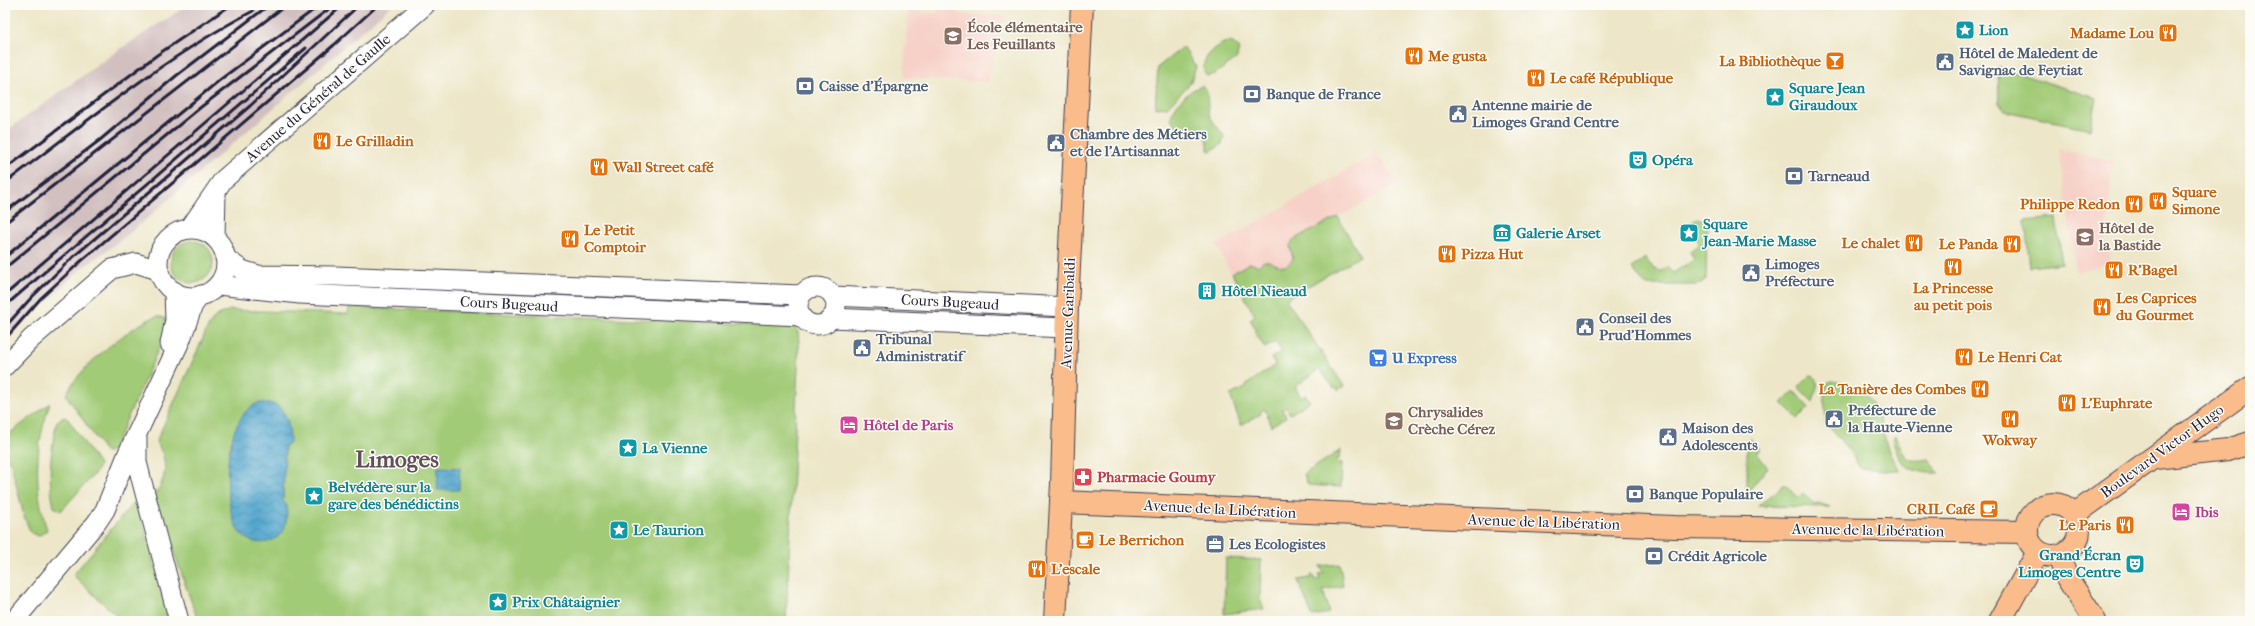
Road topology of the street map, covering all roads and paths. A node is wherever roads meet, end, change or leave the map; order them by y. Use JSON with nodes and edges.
{"nodes":[{"id":1,"x":425,"y":5,"type":"edge"},
{"id":2,"x":1082,"y":5,"type":"edge"},
{"id":3,"x":216,"y":193,"type":"junction"},
{"id":4,"x":190,"y":228,"type":"junction"},
{"id":5,"x":215,"y":237,"type":"junction"},
{"id":6,"x":161,"y":246,"type":"junction"},
{"id":7,"x":225,"y":258,"type":"junction"},
{"id":8,"x":136,"y":263,"type":"junction"},
{"id":9,"x":158,"y":270,"type":"junction"},
{"id":10,"x":218,"y":285,"type":"junction"},
{"id":11,"x":174,"y":292,"type":"junction"},
{"id":12,"x":201,"y":296,"type":"junction"},
{"id":13,"x":801,"y":296,"type":"junction"},
{"id":14,"x":832,"y":296,"type":"junction"},
{"id":15,"x":1067,"y":307,"type":"junction"},
{"id":16,"x":801,"y":316,"type":"junction"},
{"id":17,"x":831,"y":318,"type":"junction"},
{"id":18,"x":1066,"y":328,"type":"junction"},
{"id":19,"x":5,"y":366,"type":"edge"},
{"id":20,"x":165,"y":372,"type":"junction"},
{"id":21,"x":2250,"y":388,"type":"edge"},
{"id":22,"x":2202,"y":422,"type":"junction"},
{"id":23,"x":137,"y":443,"type":"junction"},
{"id":24,"x":2246,"y":444,"type":"edge"},
{"id":25,"x":2151,"y":458,"type":"junction"},
{"id":26,"x":1061,"y":502,"type":"junction"},
{"id":27,"x":2075,"y":514,"type":"junction"},
{"id":28,"x":2027,"y":532,"type":"junction"},
{"id":29,"x":2038,"y":552,"type":"junction"},
{"id":30,"x":2059,"y":556,"type":"junction"},
{"id":31,"x":180,"y":619,"type":"edge"},
{"id":32,"x":14,"y":621,"type":"edge"},
{"id":33,"x":1055,"y":621,"type":"edge"},
{"id":34,"x":2000,"y":621,"type":"edge"},
{"id":35,"x":2096,"y":621,"type":"edge"}],
"edges":[{"from":1,"to":3,"type":"street","name":"Avenue du Général de Gaulle"},
{"from":2,"to":15,"type":"main road","name":"Avenue Garibaldi"},
{"from":3,"to":4,"type":"street","name":"Avenue du Général de Gaulle"},
{"from":3,"to":5,"type":"street"},
{"from":4,"to":5,"type":"street"},
{"from":4,"to":6,"type":"street"},
{"from":5,"to":7,"type":"street"},
{"from":6,"to":8,"type":"street"},
{"from":6,"to":9,"type":"street"},
{"from":7,"to":10,"type":"street"},
{"from":7,"to":13,"type":"street","name":"Cours Bugeaud"},
{"from":8,"to":9,"type":"street"},
{"from":8,"to":19,"type":"street"},
{"from":9,"to":11,"type":"street"},
{"from":10,"to":12,"type":"street"},
{"from":10,"to":16,"type":"street","name":"Cours Bugeaud"},
{"from":11,"to":12,"type":"street"},
{"from":11,"to":20,"type":"street"},
{"from":12,"to":20,"type":"street"},
{"from":13,"to":14,"type":"street"},
{"from":13,"to":16,"type":"street"},
{"from":14,"to":15,"type":"street","name":"Cours Bugeaud"},
{"from":14,"to":17,"type":"street"},
{"from":15,"to":18,"type":"main road","name":"Avenue Garibaldi"},
{"from":16,"to":17,"type":"street"},
{"from":17,"to":18,"type":"street","name":"Cours Bugeaud"},
{"from":18,"to":26,"type":"main road","name":"Avenue Garibaldi"},
{"from":20,"to":23,"type":"street"},
{"from":21,"to":22,"type":"main road","name":"Boulevard Victor Hugo"},
{"from":22,"to":24,"type":"main road"},
{"from":22,"to":25,"type":"main road","name":"Boulevard Victor Hugo"},
{"from":23,"to":31,"type":"street"},
{"from":23,"to":32,"type":"street"},
{"from":24,"to":25,"type":"main road"},
{"from":25,"to":27,"type":"main road","name":"Boulevard Victor Hugo"},
{"from":26,"to":28,"type":"main road","name":"Avenue de la Libération"},
{"from":26,"to":33,"type":"main road","name":"Avenue Garibaldi"},
{"from":27,"to":28,"type":"main road"},
{"from":27,"to":30,"type":"main road"},
{"from":28,"to":29,"type":"main road"},
{"from":29,"to":30,"type":"main road"},
{"from":29,"to":34,"type":"main road"},
{"from":30,"to":35,"type":"main road"}]}
